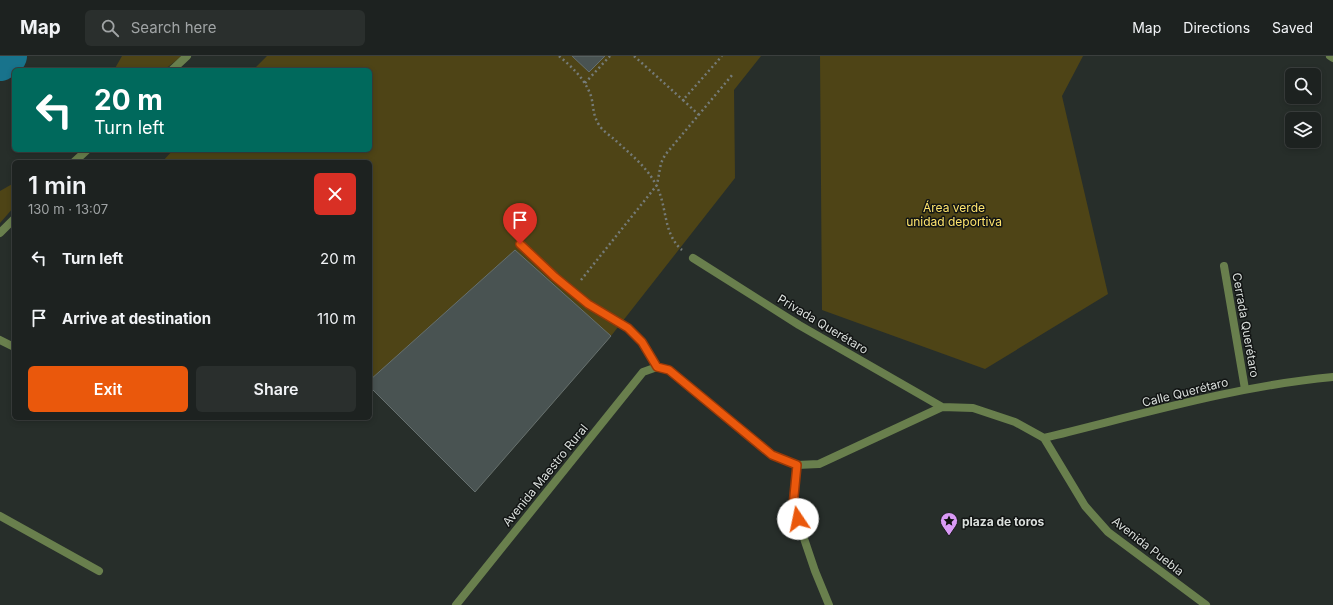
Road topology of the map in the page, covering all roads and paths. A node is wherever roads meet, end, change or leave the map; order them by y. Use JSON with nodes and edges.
{"nodes":[{"id":1,"x":187,"y":56,"type":"edge"},
{"id":2,"x":559,"y":56,"type":"edge"},
{"id":3,"x":610,"y":56,"type":"edge"},
{"id":4,"x":634,"y":56,"type":"edge"},
{"id":5,"x":722,"y":56,"type":"edge"},
{"id":6,"x":1330,"y":56,"type":"edge"},
{"id":7,"x":1333,"y":58,"type":"edge"},
{"id":8,"x":174,"y":68,"type":"edge"},
{"id":9,"x":733,"y":74,"type":"dead end"},
{"id":10,"x":585,"y":83,"type":"junction"},
{"id":11,"x":683,"y":100,"type":"junction"},
{"id":12,"x":699,"y":115,"type":"junction"},
{"id":13,"x":85,"y":152,"type":"edge"},
{"id":14,"x":76,"y":160,"type":"edge"},
{"id":15,"x":657,"y":185,"type":"junction"},
{"id":16,"x":12,"y":221,"type":"edge"},
{"id":17,"x":0,"y":233,"type":"edge"},
{"id":18,"x":520,"y":244,"type":"dead end"},
{"id":19,"x":693,"y":258,"type":"joint"},
{"id":20,"x":1224,"y":266,"type":"dead end"},
{"id":21,"x":572,"y":291,"type":"junction"},
{"id":22,"x":0,"y":340,"type":"edge"},
{"id":23,"x":12,"y":346,"type":"edge"},
{"id":24,"x":657,"y":367,"type":"junction"},
{"id":25,"x":1333,"y":377,"type":"edge"},
{"id":26,"x":1246,"y":389,"type":"junction"},
{"id":27,"x":942,"y":407,"type":"junction"},
{"id":28,"x":1044,"y":438,"type":"junction"},
{"id":29,"x":797,"y":465,"type":"junction"},
{"id":30,"x":0,"y":516,"type":"edge"},
{"id":31,"x":99,"y":572,"type":"dead end"},
{"id":32,"x":456,"y":605,"type":"edge"},
{"id":33,"x":829,"y":605,"type":"edge"},
{"id":34,"x":1206,"y":605,"type":"edge"}],
"edges":[{"from":1,"to":8,"type":"street"},
{"from":2,"to":10,"type":"path"},
{"from":3,"to":10,"type":"path"},
{"from":4,"to":11,"type":"path"},
{"from":5,"to":11,"type":"path"},
{"from":6,"to":7,"type":"street"},
{"from":9,"to":12,"type":"path"},
{"from":10,"to":15,"type":"path"},
{"from":11,"to":12,"type":"path"},
{"from":12,"to":15,"type":"path"},
{"from":13,"to":14,"type":"street"},
{"from":15,"to":19,"type":"path"},
{"from":15,"to":21,"type":"path"},
{"from":16,"to":17,"type":"street"},
{"from":18,"to":21,"type":"street"},
{"from":19,"to":27,"type":"street","name":"Privada Querétaro"},
{"from":20,"to":26,"type":"street","name":"Cerrada Querétaro"},
{"from":21,"to":24,"type":"street"},
{"from":22,"to":23,"type":"street"},
{"from":24,"to":29,"type":"street"},
{"from":24,"to":32,"type":"street","name":"Avenida Maestro Rural"},
{"from":25,"to":26,"type":"street","name":"Calle Querétaro"},
{"from":26,"to":28,"type":"street","name":"Calle Querétaro"},
{"from":27,"to":28,"type":"street"},
{"from":27,"to":29,"type":"street"},
{"from":28,"to":34,"type":"street","name":"Avenida Puebla"},
{"from":29,"to":33,"type":"street"},
{"from":30,"to":31,"type":"street"}]}
